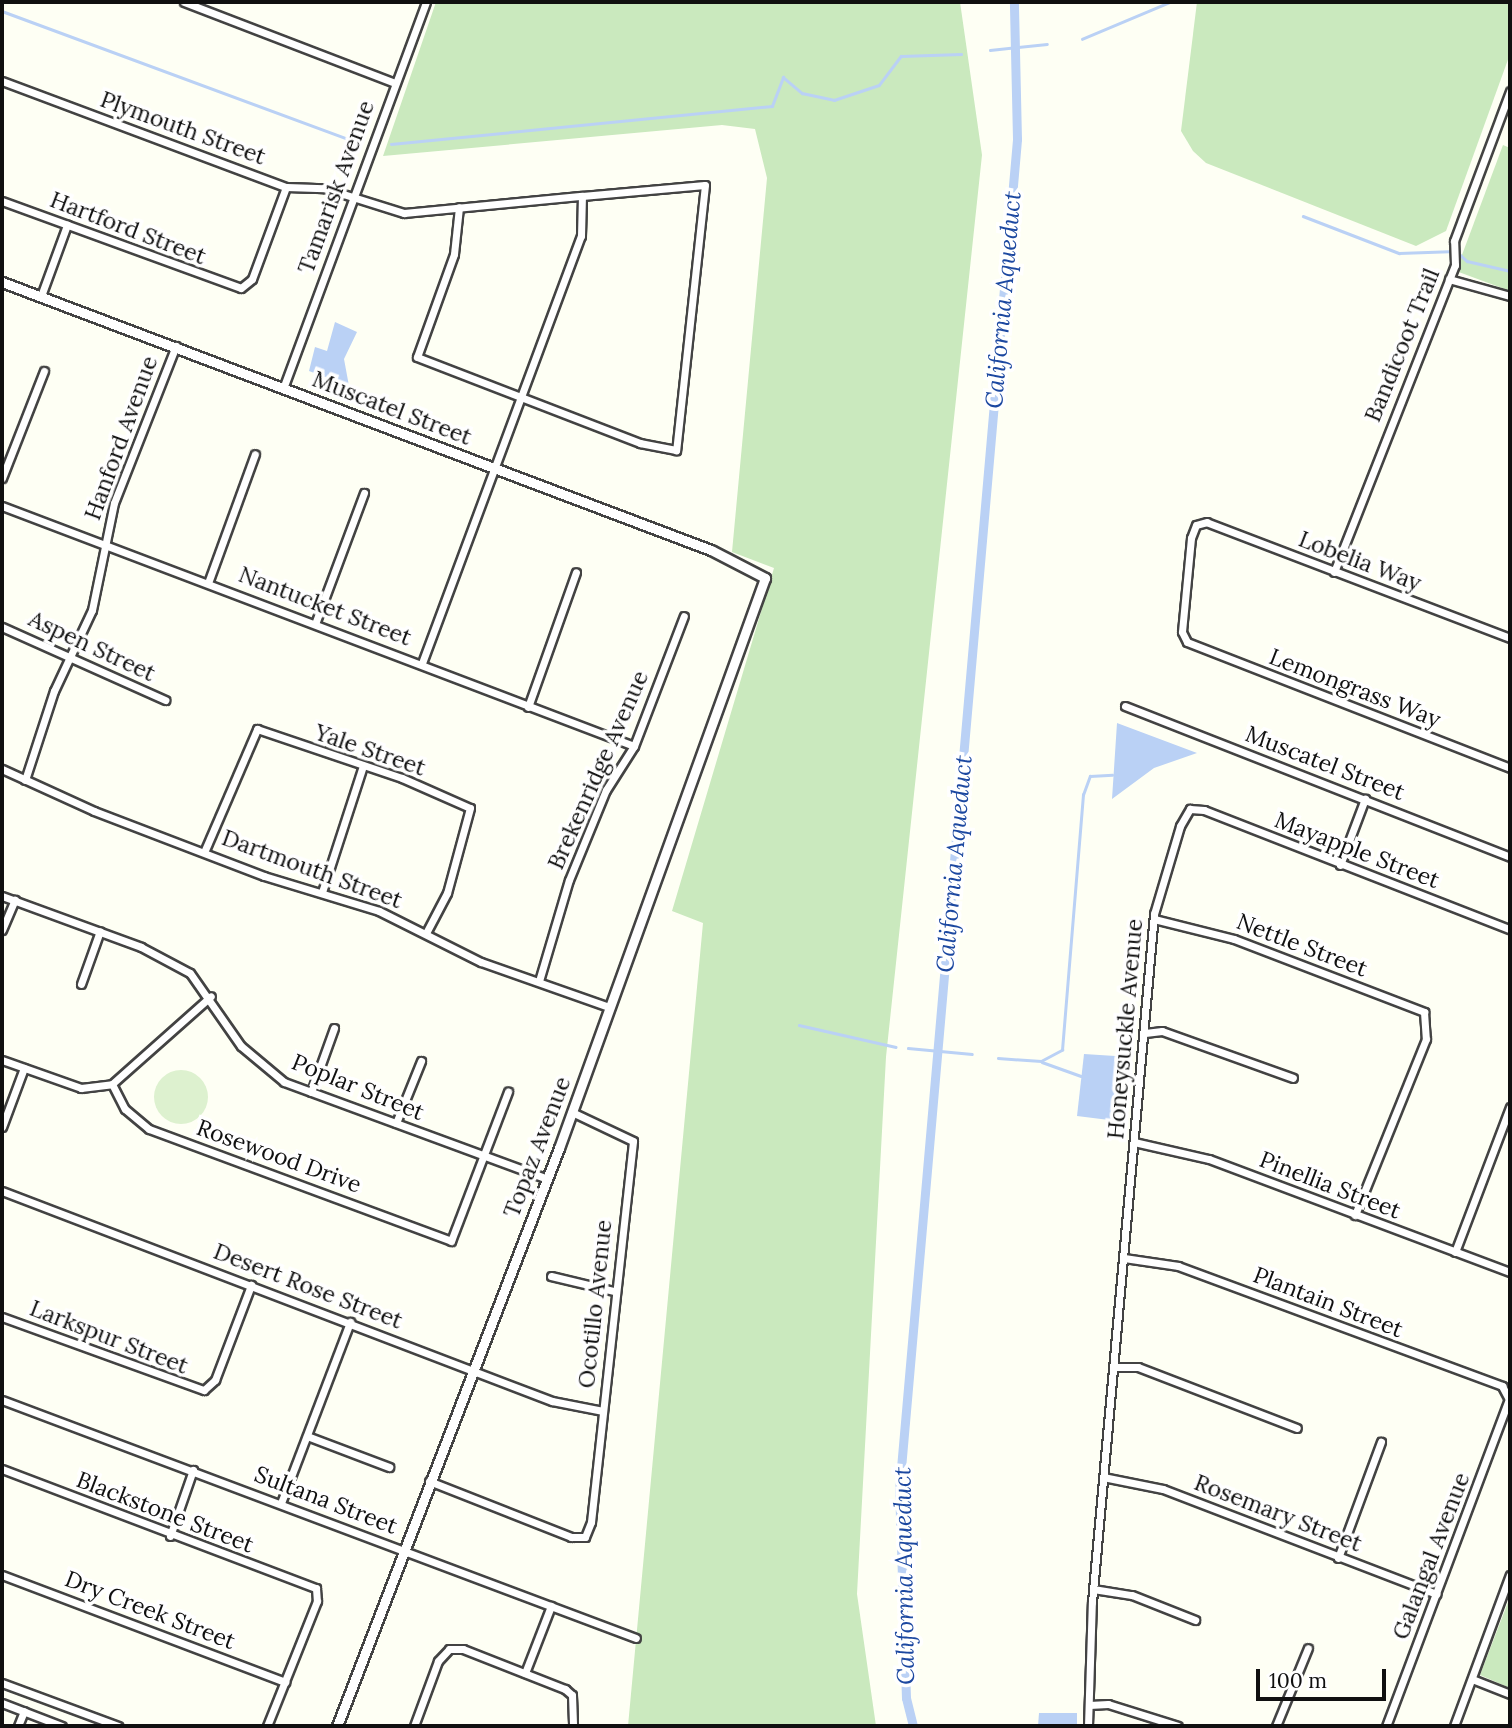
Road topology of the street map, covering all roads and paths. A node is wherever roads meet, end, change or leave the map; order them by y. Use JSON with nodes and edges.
{"nodes":[{"id":1,"x":184,"y":2,"type":"edge"},
{"id":2,"x":426,"y":2,"type":"edge"},
{"id":3,"x":2,"y":81,"type":"edge"},
{"id":4,"x":395,"y":83,"type":"junction"},
{"id":5,"x":1510,"y":91,"type":"edge"},
{"id":6,"x":286,"y":187,"type":"junction"},
{"id":7,"x":582,"y":196,"type":"junction"},
{"id":8,"x":353,"y":199,"type":"junction"},
{"id":9,"x":2,"y":201,"type":"edge"},
{"id":10,"x":459,"y":207,"type":"junction"},
{"id":11,"x":67,"y":225,"type":"junction"},
{"id":12,"x":1449,"y":279,"type":"junction"},
{"id":13,"x":2,"y":282,"type":"edge"},
{"id":14,"x":41,"y":296,"type":"junction"},
{"id":15,"x":1510,"y":296,"type":"edge"},
{"id":16,"x":176,"y":346,"type":"junction"},
{"id":17,"x":44,"y":371,"type":"dead end"},
{"id":18,"x":284,"y":386,"type":"junction"},
{"id":19,"x":522,"y":398,"type":"junction"},
{"id":20,"x":255,"y":454,"type":"dead end"},
{"id":21,"x":495,"y":468,"type":"junction"},
{"id":22,"x":2,"y":478,"type":"edge"},
{"id":23,"x":364,"y":493,"type":"dead end"},
{"id":24,"x":2,"y":506,"type":"edge"},
{"id":25,"x":103,"y":543,"type":"junction"},
{"id":26,"x":576,"y":572,"type":"dead end"},
{"id":27,"x":1334,"y":572,"type":"junction"},
{"id":28,"x":765,"y":578,"type":"joint"},
{"id":29,"x":208,"y":583,"type":"junction"},
{"id":30,"x":684,"y":616,"type":"dead end"},
{"id":31,"x":315,"y":624,"type":"junction"},
{"id":32,"x":2,"y":627,"type":"edge"},
{"id":33,"x":1510,"y":638,"type":"edge"},
{"id":34,"x":1187,"y":642,"type":"joint"},
{"id":35,"x":67,"y":657,"type":"junction"},
{"id":36,"x":422,"y":663,"type":"junction"},
{"id":37,"x":165,"y":700,"type":"dead end"},
{"id":38,"x":1125,"y":706,"type":"dead end"},
{"id":39,"x":528,"y":707,"type":"junction"},
{"id":40,"x":634,"y":746,"type":"junction"},
{"id":41,"x":363,"y":766,"type":"junction"},
{"id":42,"x":1510,"y":768,"type":"edge"},
{"id":43,"x":2,"y":769,"type":"edge"},
{"id":44,"x":25,"y":780,"type":"junction"},
{"id":45,"x":1365,"y":799,"type":"junction"},
{"id":46,"x":1190,"y":809,"type":"joint"},
{"id":47,"x":205,"y":850,"type":"junction"},
{"id":48,"x":1510,"y":855,"type":"edge"},
{"id":49,"x":1339,"y":865,"type":"junction"},
{"id":50,"x":322,"y":892,"type":"junction"},
{"id":51,"x":2,"y":896,"type":"edge"},
{"id":52,"x":15,"y":900,"type":"junction"},
{"id":53,"x":1154,"y":919,"type":"junction"},
{"id":54,"x":1510,"y":929,"type":"edge"},
{"id":55,"x":2,"y":930,"type":"edge"},
{"id":56,"x":100,"y":932,"type":"junction"},
{"id":57,"x":426,"y":933,"type":"junction"},
{"id":58,"x":539,"y":981,"type":"junction"},
{"id":59,"x":81,"y":984,"type":"dead end"},
{"id":60,"x":211,"y":996,"type":"junction"},
{"id":61,"x":609,"y":1007,"type":"junction"},
{"id":62,"x":334,"y":1028,"type":"dead end"},
{"id":63,"x":1146,"y":1033,"type":"junction"},
{"id":64,"x":2,"y":1060,"type":"edge"},
{"id":65,"x":421,"y":1061,"type":"dead end"},
{"id":66,"x":24,"y":1068,"type":"junction"},
{"id":67,"x":1293,"y":1078,"type":"dead end"},
{"id":68,"x":112,"y":1084,"type":"junction"},
{"id":69,"x":508,"y":1091,"type":"dead end"},
{"id":70,"x":311,"y":1092,"type":"junction"},
{"id":71,"x":1510,"y":1107,"type":"edge"},
{"id":72,"x":572,"y":1112,"type":"junction"},
{"id":73,"x":3,"y":1121,"type":"edge"},
{"id":74,"x":396,"y":1122,"type":"junction"},
{"id":75,"x":1134,"y":1142,"type":"junction"},
{"id":76,"x":484,"y":1158,"type":"junction"},
{"id":77,"x":547,"y":1179,"type":"junction"},
{"id":78,"x":2,"y":1191,"type":"edge"},
{"id":79,"x":1355,"y":1215,"type":"junction"},
{"id":80,"x":1455,"y":1252,"type":"junction"},
{"id":81,"x":1124,"y":1258,"type":"junction"},
{"id":82,"x":1510,"y":1272,"type":"edge"},
{"id":83,"x":551,"y":1276,"type":"dead end"},
{"id":84,"x":251,"y":1285,"type":"junction"},
{"id":85,"x":614,"y":1291,"type":"junction"},
{"id":86,"x":2,"y":1317,"type":"edge"},
{"id":87,"x":350,"y":1322,"type":"junction"},
{"id":88,"x":1113,"y":1367,"type":"junction"},
{"id":89,"x":473,"y":1368,"type":"junction"},
{"id":90,"x":1510,"y":1399,"type":"edge"},
{"id":91,"x":2,"y":1400,"type":"edge"},
{"id":92,"x":603,"y":1411,"type":"junction"},
{"id":93,"x":1297,"y":1428,"type":"dead end"},
{"id":94,"x":307,"y":1436,"type":"junction"},
{"id":95,"x":1381,"y":1442,"type":"dead end"},
{"id":96,"x":388,"y":1467,"type":"dead end"},
{"id":97,"x":2,"y":1469,"type":"edge"},
{"id":98,"x":193,"y":1470,"type":"junction"},
{"id":99,"x":1103,"y":1477,"type":"junction"},
{"id":100,"x":429,"y":1481,"type":"junction"},
{"id":101,"x":281,"y":1503,"type":"junction"},
{"id":102,"x":170,"y":1536,"type":"junction"},
{"id":103,"x":403,"y":1550,"type":"junction"},
{"id":104,"x":1338,"y":1558,"type":"junction"},
{"id":105,"x":2,"y":1575,"type":"edge"},
{"id":106,"x":1510,"y":1575,"type":"edge"},
{"id":107,"x":1093,"y":1588,"type":"junction"},
{"id":108,"x":1437,"y":1594,"type":"junction"},
{"id":109,"x":551,"y":1606,"type":"junction"},
{"id":110,"x":1195,"y":1620,"type":"dead end"},
{"id":111,"x":636,"y":1638,"type":"dead end"},
{"id":112,"x":1308,"y":1648,"type":"dead end"},
{"id":113,"x":525,"y":1673,"type":"junction"},
{"id":114,"x":1472,"y":1679,"type":"junction"},
{"id":115,"x":285,"y":1682,"type":"junction"},
{"id":116,"x":2,"y":1683,"type":"edge"},
{"id":117,"x":1510,"y":1694,"type":"edge"},
{"id":118,"x":2,"y":1703,"type":"edge"},
{"id":119,"x":1089,"y":1705,"type":"junction"},
{"id":120,"x":24,"y":1712,"type":"junction"},
{"id":121,"x":18,"y":1726,"type":"edge"},
{"id":122,"x":58,"y":1726,"type":"edge"},
{"id":123,"x":118,"y":1726,"type":"edge"},
{"id":124,"x":267,"y":1726,"type":"edge"},
{"id":125,"x":337,"y":1726,"type":"edge"},
{"id":126,"x":414,"y":1726,"type":"edge"},
{"id":127,"x":573,"y":1726,"type":"edge"},
{"id":128,"x":1088,"y":1726,"type":"edge"},
{"id":129,"x":1178,"y":1726,"type":"edge"},
{"id":130,"x":1276,"y":1726,"type":"edge"},
{"id":131,"x":1386,"y":1726,"type":"edge"},
{"id":132,"x":1454,"y":1726,"type":"edge"}],
"edges":[{"from":1,"to":4,"type":"street"},
{"from":2,"to":4,"type":"street","name":"Tamarisk Avenue"},
{"from":3,"to":6,"type":"street","name":"Plymouth Street"},
{"from":4,"to":8,"type":"street","name":"Tamarisk Avenue"},
{"from":5,"to":12,"type":"street","name":"Bandicoot Trail"},
{"from":6,"to":8,"type":"street","name":"Plymouth Street"},
{"from":6,"to":11,"type":"street","name":"Hartford Street"},
{"from":7,"to":10,"type":"street","name":"Plymouth Street"},
{"from":7,"to":19,"type":"street"},
{"from":7,"to":19,"type":"street","name":"Plymouth Street"},
{"from":8,"to":10,"type":"street","name":"Plymouth Street"},
{"from":8,"to":18,"type":"street","name":"Tamarisk Avenue"},
{"from":9,"to":11,"type":"street","name":"Hartford Street"},
{"from":10,"to":19,"type":"street"},
{"from":11,"to":14,"type":"street"},
{"from":12,"to":15,"type":"street"},
{"from":12,"to":27,"type":"street","name":"Bandicoot Trail"},
{"from":13,"to":14,"type":"street","name":"Muscatel Street"},
{"from":14,"to":16,"type":"street","name":"Muscatel Street"},
{"from":16,"to":18,"type":"street","name":"Muscatel Street"},
{"from":16,"to":25,"type":"street","name":"Hanford Avenue"},
{"from":17,"to":22,"type":"street"},
{"from":18,"to":21,"type":"street","name":"Muscatel Street"},
{"from":19,"to":21,"type":"street"},
{"from":20,"to":29,"type":"street"},
{"from":21,"to":28,"type":"street","name":"Muscatel Street"},
{"from":21,"to":36,"type":"street"},
{"from":23,"to":31,"type":"street"},
{"from":24,"to":25,"type":"street","name":"Nantucket Street"},
{"from":25,"to":29,"type":"street","name":"Nantucket Street"},
{"from":25,"to":35,"type":"street","name":"Hanford Avenue"},
{"from":26,"to":39,"type":"street"},
{"from":27,"to":33,"type":"street","name":"Lobelia Way"},
{"from":27,"to":34,"type":"street","name":"Lobelia Way"},
{"from":28,"to":61,"type":"street","name":"Topaz Avenue"},
{"from":29,"to":31,"type":"street","name":"Nantucket Street"},
{"from":30,"to":40,"type":"street","name":"Brekenridge Avenue"},
{"from":31,"to":36,"type":"street","name":"Nantucket Street"},
{"from":32,"to":35,"type":"street","name":"Aspen Street"},
{"from":34,"to":42,"type":"street","name":"Lemongrass Way"},
{"from":35,"to":37,"type":"street","name":"Aspen Street"},
{"from":35,"to":44,"type":"street","name":"Hanford Avenue"},
{"from":36,"to":39,"type":"street","name":"Nantucket Street"},
{"from":38,"to":45,"type":"street","name":"Muscatel Street"},
{"from":39,"to":40,"type":"street","name":"Nantucket Street"},
{"from":40,"to":58,"type":"street","name":"Brekenridge Avenue"},
{"from":41,"to":47,"type":"street","name":"Yale Street"},
{"from":41,"to":50,"type":"street"},
{"from":41,"to":57,"type":"street","name":"Yale Street"},
{"from":43,"to":44,"type":"street","name":"Dartmouth Street"},
{"from":44,"to":47,"type":"street","name":"Dartmouth Street"},
{"from":45,"to":48,"type":"street","name":"Muscatel Street"},
{"from":45,"to":49,"type":"street"},
{"from":46,"to":49,"type":"street","name":"Mayapple Street"},
{"from":46,"to":53,"type":"street","name":"Honeysuckle Avenue"},
{"from":47,"to":50,"type":"street","name":"Dartmouth Street"},
{"from":49,"to":54,"type":"street","name":"Mayapple Street"},
{"from":50,"to":57,"type":"street","name":"Dartmouth Street"},
{"from":51,"to":52,"type":"street","name":"Poplar Street"},
{"from":52,"to":55,"type":"street"},
{"from":52,"to":56,"type":"street","name":"Poplar Street"},
{"from":53,"to":63,"type":"street","name":"Honeysuckle Avenue"},
{"from":53,"to":79,"type":"street","name":"Nettle Street"},
{"from":56,"to":59,"type":"street"},
{"from":56,"to":60,"type":"street","name":"Poplar Street"},
{"from":57,"to":58,"type":"street","name":"Dartmouth Street"},
{"from":58,"to":61,"type":"street","name":"Dartmouth Street"},
{"from":60,"to":68,"type":"street"},
{"from":60,"to":70,"type":"street","name":"Poplar Street"},
{"from":61,"to":72,"type":"street","name":"Topaz Avenue"},
{"from":62,"to":70,"type":"street"},
{"from":63,"to":67,"type":"street"},
{"from":63,"to":75,"type":"street","name":"Honeysuckle Avenue"},
{"from":64,"to":66,"type":"street"},
{"from":65,"to":74,"type":"street"},
{"from":66,"to":68,"type":"street"},
{"from":66,"to":73,"type":"street"},
{"from":68,"to":76,"type":"street","name":"Rosewood Drive"},
{"from":69,"to":76,"type":"street"},
{"from":70,"to":74,"type":"street","name":"Poplar Street"},
{"from":71,"to":80,"type":"street"},
{"from":72,"to":77,"type":"street","name":"Topaz Avenue"},
{"from":72,"to":85,"type":"street","name":"Ocotillo Avenue"},
{"from":74,"to":76,"type":"street","name":"Poplar Street"},
{"from":75,"to":79,"type":"street","name":"Pinellia Street"},
{"from":75,"to":81,"type":"street","name":"Honeysuckle Avenue"},
{"from":76,"to":77,"type":"street","name":"Poplar Street"},
{"from":77,"to":89,"type":"street","name":"Topaz Avenue"},
{"from":78,"to":84,"type":"street","name":"Desert Rose Street"},
{"from":79,"to":80,"type":"street","name":"Pinellia Street"},
{"from":80,"to":82,"type":"street","name":"Pinellia Street"},
{"from":81,"to":88,"type":"street","name":"Honeysuckle Avenue"},
{"from":81,"to":90,"type":"street","name":"Plantain Street"},
{"from":83,"to":85,"type":"street"},
{"from":84,"to":86,"type":"street","name":"Larkspur Street"},
{"from":84,"to":87,"type":"street","name":"Desert Rose Street"},
{"from":85,"to":92,"type":"street","name":"Ocotillo Avenue"},
{"from":87,"to":89,"type":"street","name":"Desert Rose Street"},
{"from":87,"to":94,"type":"street"},
{"from":88,"to":93,"type":"street"},
{"from":88,"to":99,"type":"street","name":"Honeysuckle Avenue"},
{"from":89,"to":92,"type":"street","name":"Desert Rose Street"},
{"from":89,"to":100,"type":"street","name":"Topaz Avenue"},
{"from":90,"to":108,"type":"street","name":"Galangal Avenue"},
{"from":91,"to":98,"type":"street","name":"Sultana Street"},
{"from":92,"to":100,"type":"street","name":"Ocotillo Avenue"},
{"from":94,"to":96,"type":"street"},
{"from":94,"to":101,"type":"street"},
{"from":95,"to":104,"type":"street"},
{"from":97,"to":102,"type":"street","name":"Blackstone Street"},
{"from":98,"to":101,"type":"street","name":"Sultana Street"},
{"from":98,"to":102,"type":"street"},
{"from":99,"to":104,"type":"street","name":"Rosemary Street"},
{"from":99,"to":107,"type":"street","name":"Honeysuckle Avenue"},
{"from":100,"to":103,"type":"street","name":"Topaz Avenue"},
{"from":101,"to":103,"type":"street","name":"Sultana Street"},
{"from":102,"to":115,"type":"street","name":"Blackstone Street"},
{"from":103,"to":109,"type":"street","name":"Sultana Street"},
{"from":103,"to":125,"type":"street","name":"Topaz Avenue"},
{"from":104,"to":108,"type":"street","name":"Rosemary Street"},
{"from":105,"to":115,"type":"street","name":"Dry Creek Street"},
{"from":106,"to":114,"type":"street"},
{"from":107,"to":110,"type":"street"},
{"from":107,"to":119,"type":"street","name":"Honeysuckle Avenue"},
{"from":108,"to":131,"type":"street","name":"Galangal Avenue"},
{"from":109,"to":111,"type":"street","name":"Sultana Street"},
{"from":109,"to":113,"type":"street"},
{"from":112,"to":130,"type":"street"},
{"from":113,"to":126,"type":"street"},
{"from":113,"to":127,"type":"street"},
{"from":114,"to":117,"type":"street"},
{"from":114,"to":132,"type":"street"},
{"from":115,"to":124,"type":"street"},
{"from":116,"to":123,"type":"street"},
{"from":118,"to":120,"type":"street"},
{"from":119,"to":128,"type":"street","name":"Honeysuckle Avenue"},
{"from":119,"to":129,"type":"street"},
{"from":120,"to":121,"type":"street"},
{"from":120,"to":122,"type":"street"}]}
